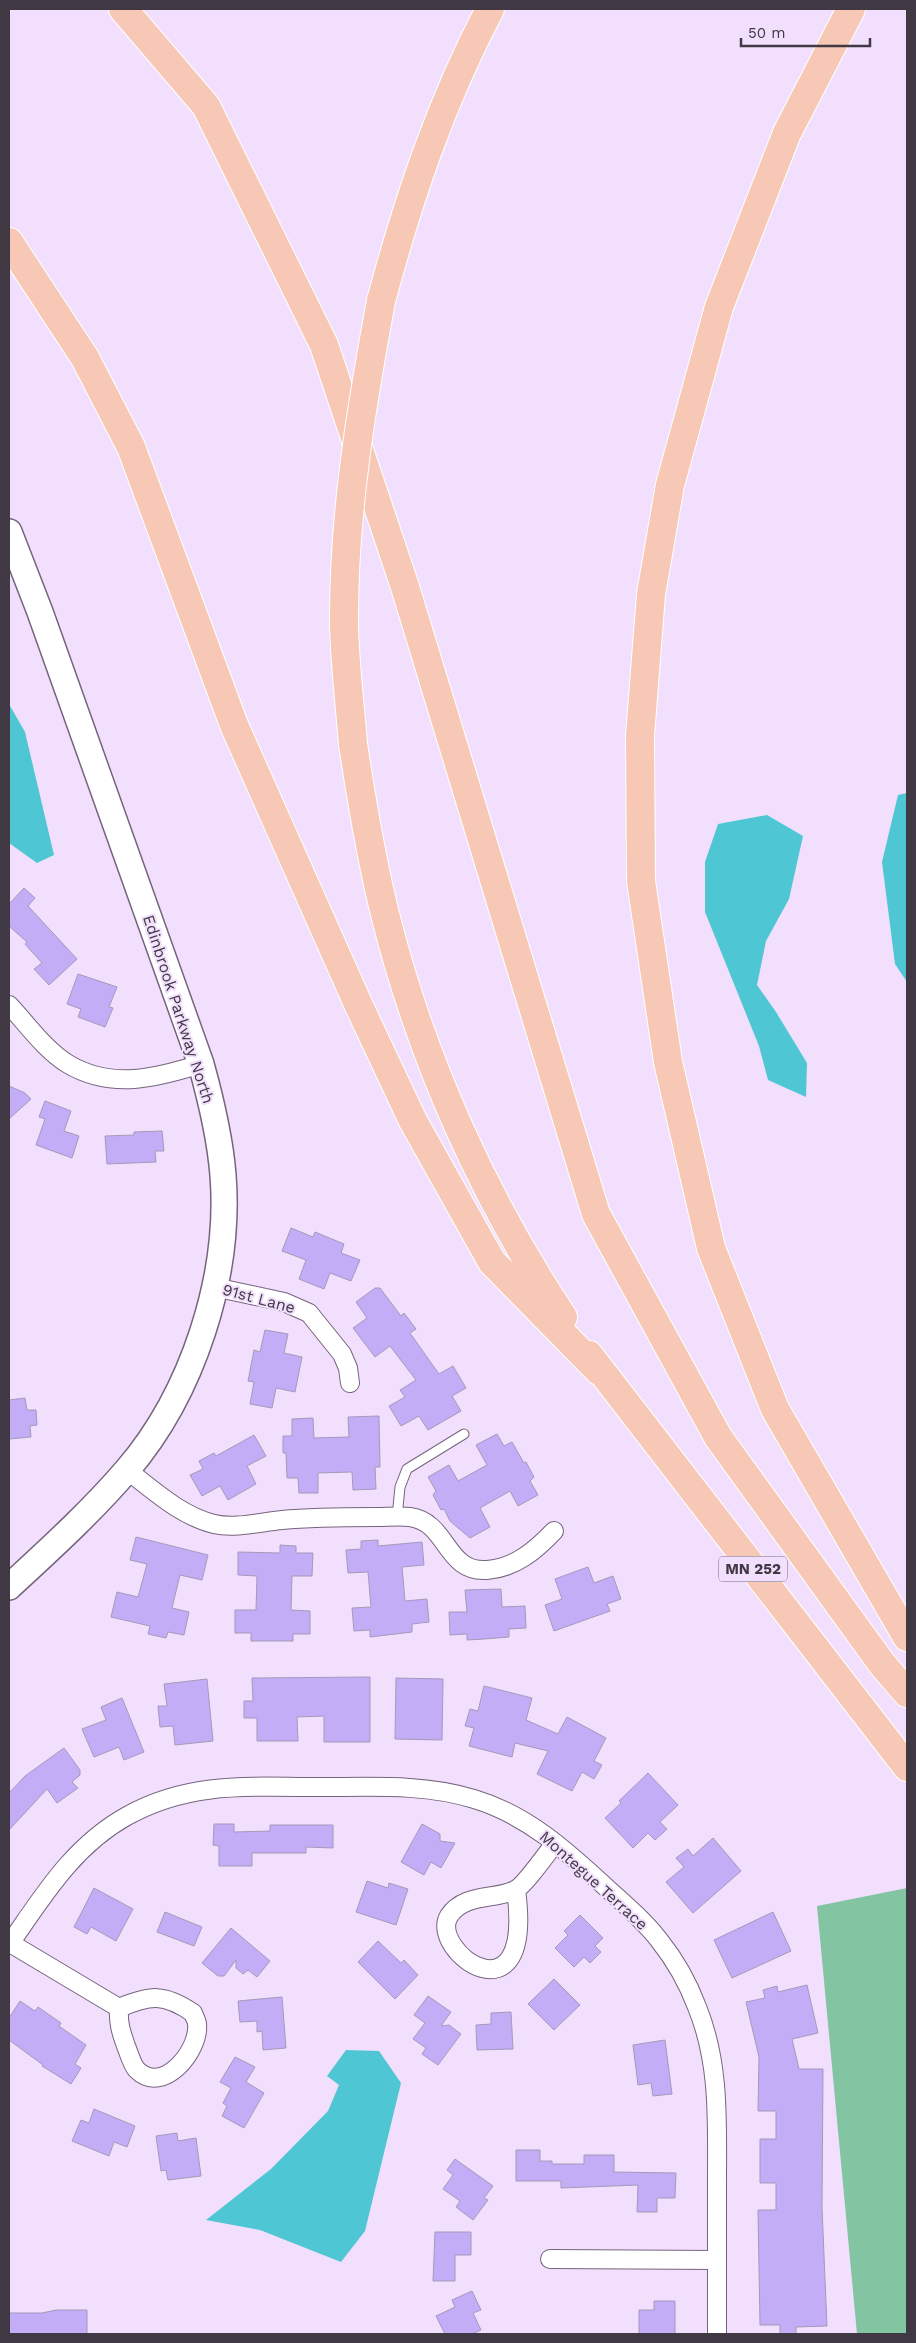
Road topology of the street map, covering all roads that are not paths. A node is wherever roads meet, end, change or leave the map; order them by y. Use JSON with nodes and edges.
{"nodes":[{"id":1,"x":124,"y":9,"type":"edge"},
{"id":2,"x":490,"y":9,"type":"edge"},
{"id":3,"x":851,"y":9,"type":"edge"},
{"id":4,"x":9,"y":242,"type":"edge"},
{"id":5,"x":9,"y":532,"type":"edge"},
{"id":6,"x":9,"y":1005,"type":"edge"},
{"id":7,"x":201,"y":1064,"type":"junction"},
{"id":8,"x":214,"y":1287,"type":"junction"},
{"id":9,"x":599,"y":1371,"type":"junction"},
{"id":10,"x":350,"y":1383,"type":"dead end"},
{"id":11,"x":464,"y":1434,"type":"dead end"},
{"id":12,"x":127,"y":1470,"type":"junction"},
{"id":13,"x":397,"y":1518,"type":"junction"},
{"id":14,"x":554,"y":1531,"type":"dead end"},
{"id":15,"x":9,"y":1587,"type":"edge"},
{"id":16,"x":907,"y":1637,"type":"edge"},
{"id":17,"x":907,"y":1693,"type":"edge"},
{"id":18,"x":907,"y":1767,"type":"edge"},
{"id":19,"x":555,"y":1843,"type":"junction"},
{"id":20,"x":516,"y":1890,"type":"junction"},
{"id":21,"x":9,"y":1944,"type":"edge"},
{"id":22,"x":119,"y":2008,"type":"junction"},
{"id":23,"x":550,"y":2259,"type":"dead end"},
{"id":24,"x":717,"y":2260,"type":"junction"},
{"id":25,"x":717,"y":2334,"type":"edge"}],
"edges":[{"from":1,"to":17,"type":"highway"},
{"from":2,"to":9,"type":"highway","bridge":true},
{"from":3,"to":16,"type":"highway"},
{"from":4,"to":9,"type":"highway"},
{"from":5,"to":7,"type":"street","name":"Edinbrook Parkway North"},
{"from":6,"to":7,"type":"street"},
{"from":7,"to":8,"type":"street","name":"Edinbrook Parkway North"},
{"from":8,"to":10,"type":"street","name":"91st Lane"},
{"from":8,"to":12,"type":"street","name":"Edinbrook Parkway North"},
{"from":9,"to":18,"type":"highway","number":"MN 252"},
{"from":11,"to":13,"type":"lane"},
{"from":12,"to":13,"type":"street"},
{"from":12,"to":15,"type":"street","name":"Edinbrook Parkway North"},
{"from":13,"to":14,"type":"street"},
{"from":19,"to":20,"type":"street"},
{"from":19,"to":21,"type":"street","name":"Montegue Terrace"},
{"from":19,"to":24,"type":"street","name":"Montegue Terrace"},
{"from":20,"to":20,"type":"street"},
{"from":21,"to":22,"type":"street"},
{"from":22,"to":22,"type":"street"},
{"from":23,"to":24,"type":"street"},
{"from":24,"to":25,"type":"street","name":"Montegue Terrace"}]}
